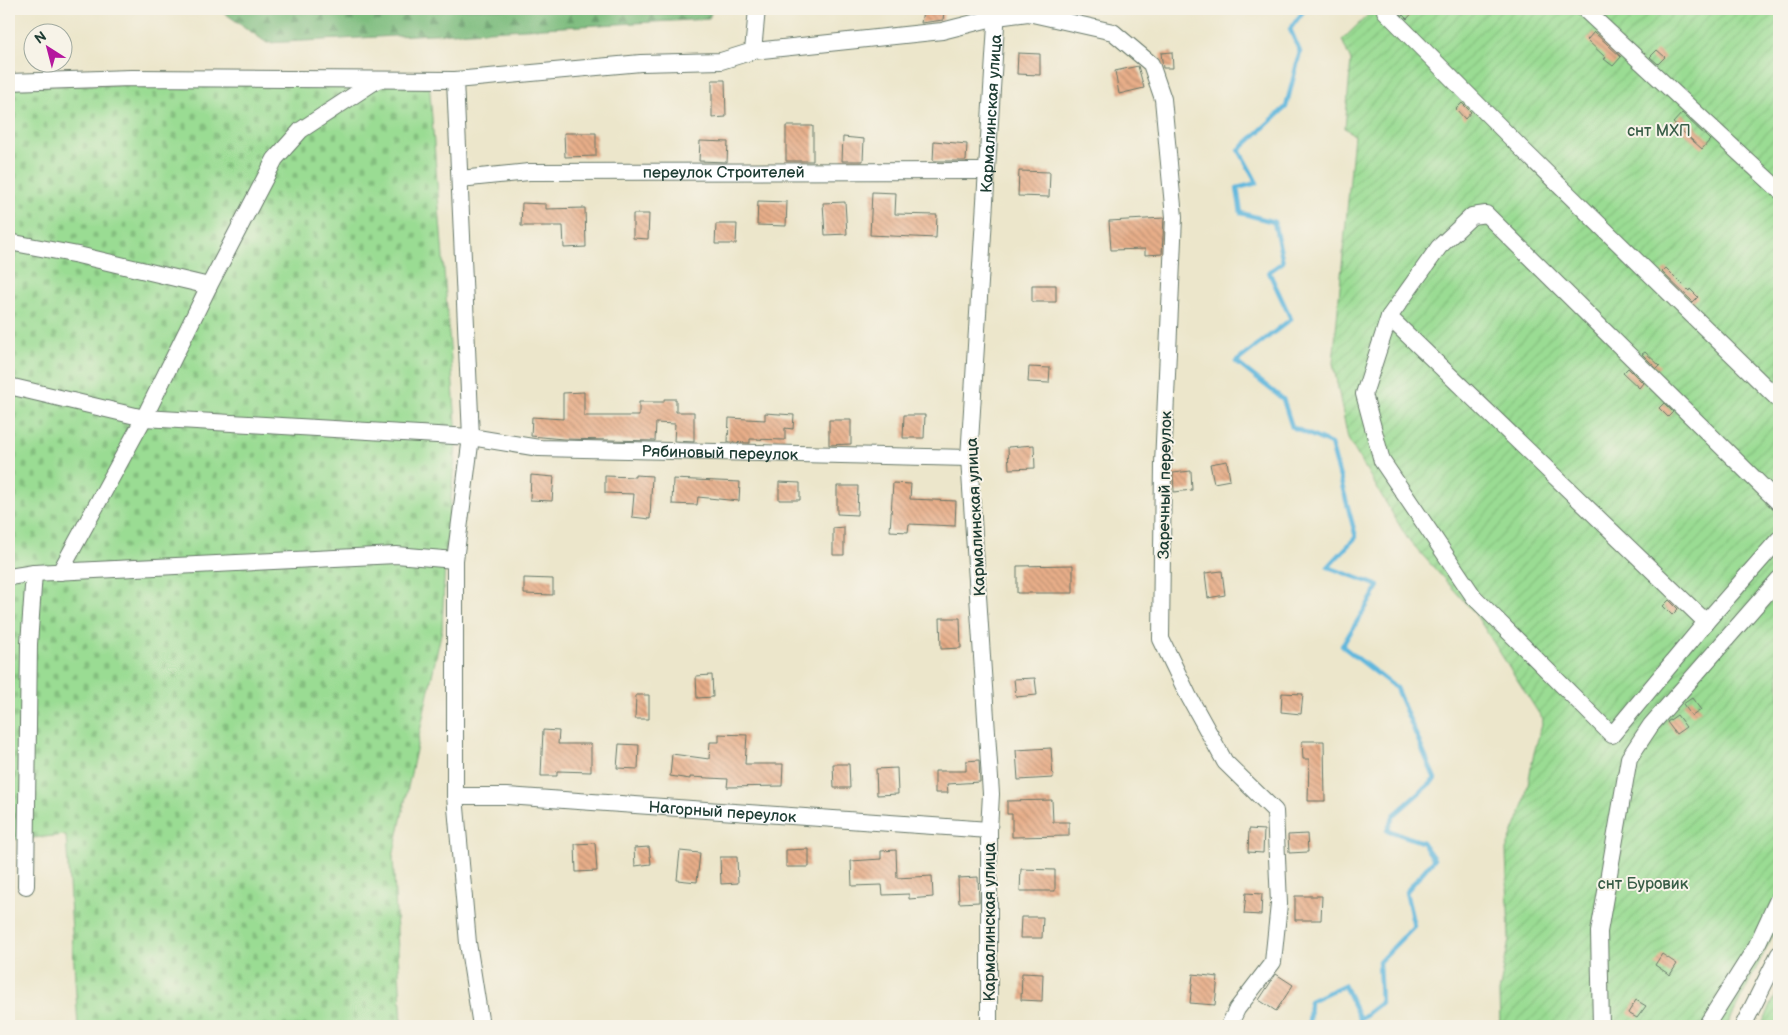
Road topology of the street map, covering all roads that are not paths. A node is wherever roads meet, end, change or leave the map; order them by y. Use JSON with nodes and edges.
{"nodes":[{"id":1,"x":757,"y":9,"type":"edge"},
{"id":2,"x":1584,"y":9,"type":"edge"},
{"id":3,"x":1385,"y":11,"type":"dead end"},
{"id":4,"x":997,"y":13,"type":"edge"},
{"id":5,"x":753,"y":51,"type":"junction"},
{"id":6,"x":377,"y":80,"type":"junction"},
{"id":7,"x":456,"y":80,"type":"junction"},
{"id":8,"x":9,"y":82,"type":"edge"},
{"id":9,"x":987,"y":171,"type":"junction"},
{"id":10,"x":460,"y":179,"type":"junction"},
{"id":11,"x":1779,"y":190,"type":"edge"},
{"id":12,"x":9,"y":242,"type":"edge"},
{"id":13,"x":209,"y":286,"type":"junction"},
{"id":14,"x":1389,"y":317,"type":"junction"},
{"id":15,"x":9,"y":386,"type":"edge"},
{"id":16,"x":1779,"y":400,"type":"edge"},
{"id":17,"x":144,"y":418,"type":"junction"},
{"id":18,"x":471,"y":437,"type":"junction"},
{"id":19,"x":969,"y":458,"type":"junction"},
{"id":20,"x":1779,"y":502,"type":"edge"},
{"id":21,"x":1779,"y":539,"type":"edge"},
{"id":22,"x":455,"y":560,"type":"junction"},
{"id":23,"x":60,"y":572,"type":"junction"},
{"id":24,"x":34,"y":573,"type":"junction"},
{"id":25,"x":9,"y":577,"type":"edge"},
{"id":26,"x":1779,"y":579,"type":"edge"},
{"id":27,"x":1706,"y":622,"type":"junction"},
{"id":28,"x":456,"y":796,"type":"junction"},
{"id":29,"x":989,"y":830,"type":"junction"},
{"id":30,"x":26,"y":886,"type":"dead end"},
{"id":31,"x":1779,"y":897,"type":"edge"},
{"id":32,"x":1779,"y":954,"type":"edge"},
{"id":33,"x":481,"y":1026,"type":"edge"},
{"id":34,"x":989,"y":1026,"type":"edge"},
{"id":35,"x":1230,"y":1026,"type":"edge"},
{"id":36,"x":1601,"y":1026,"type":"edge"},
{"id":37,"x":1706,"y":1026,"type":"edge"},
{"id":38,"x":1743,"y":1026,"type":"edge"}],
"edges":[{"from":1,"to":5,"type":"street"},
{"from":2,"to":11,"type":"street"},
{"from":3,"to":16,"type":"street"},
{"from":4,"to":5,"type":"street","name":"Заречный переулок"},
{"from":4,"to":9,"type":"street","name":"Кармалинская улица"},
{"from":4,"to":35,"type":"street","name":"Заречный переулок"},
{"from":5,"to":7,"type":"street","name":"Заречный переулок"},
{"from":6,"to":7,"type":"street","name":"Заречный переулок"},
{"from":6,"to":8,"type":"street","name":"Заречный переулок"},
{"from":6,"to":13,"type":"street"},
{"from":7,"to":10,"type":"street"},
{"from":9,"to":10,"type":"street","name":"переулок Строителей"},
{"from":9,"to":19,"type":"street","name":"Кармалинская улица"},
{"from":10,"to":18,"type":"street"},
{"from":12,"to":13,"type":"street"},
{"from":13,"to":17,"type":"street"},
{"from":14,"to":20,"type":"street"},
{"from":14,"to":27,"type":"street"},
{"from":14,"to":27,"type":"street"},
{"from":15,"to":17,"type":"street","name":"Рябиновый переулок"},
{"from":17,"to":18,"type":"street","name":"Рябиновый переулок"},
{"from":17,"to":23,"type":"street"},
{"from":18,"to":19,"type":"street","name":"Рябиновый переулок"},
{"from":18,"to":22,"type":"street"},
{"from":19,"to":29,"type":"street","name":"Кармалинская улица"},
{"from":21,"to":27,"type":"street"},
{"from":22,"to":23,"type":"street"},
{"from":22,"to":28,"type":"street"},
{"from":23,"to":24,"type":"street"},
{"from":24,"to":25,"type":"street"},
{"from":24,"to":30,"type":"street"},
{"from":26,"to":36,"type":"street"},
{"from":28,"to":29,"type":"street","name":"Нагорный переулок"},
{"from":28,"to":33,"type":"street"},
{"from":29,"to":34,"type":"street","name":"Кармалинская улица"},
{"from":31,"to":37,"type":"street"},
{"from":32,"to":38,"type":"street"}]}
